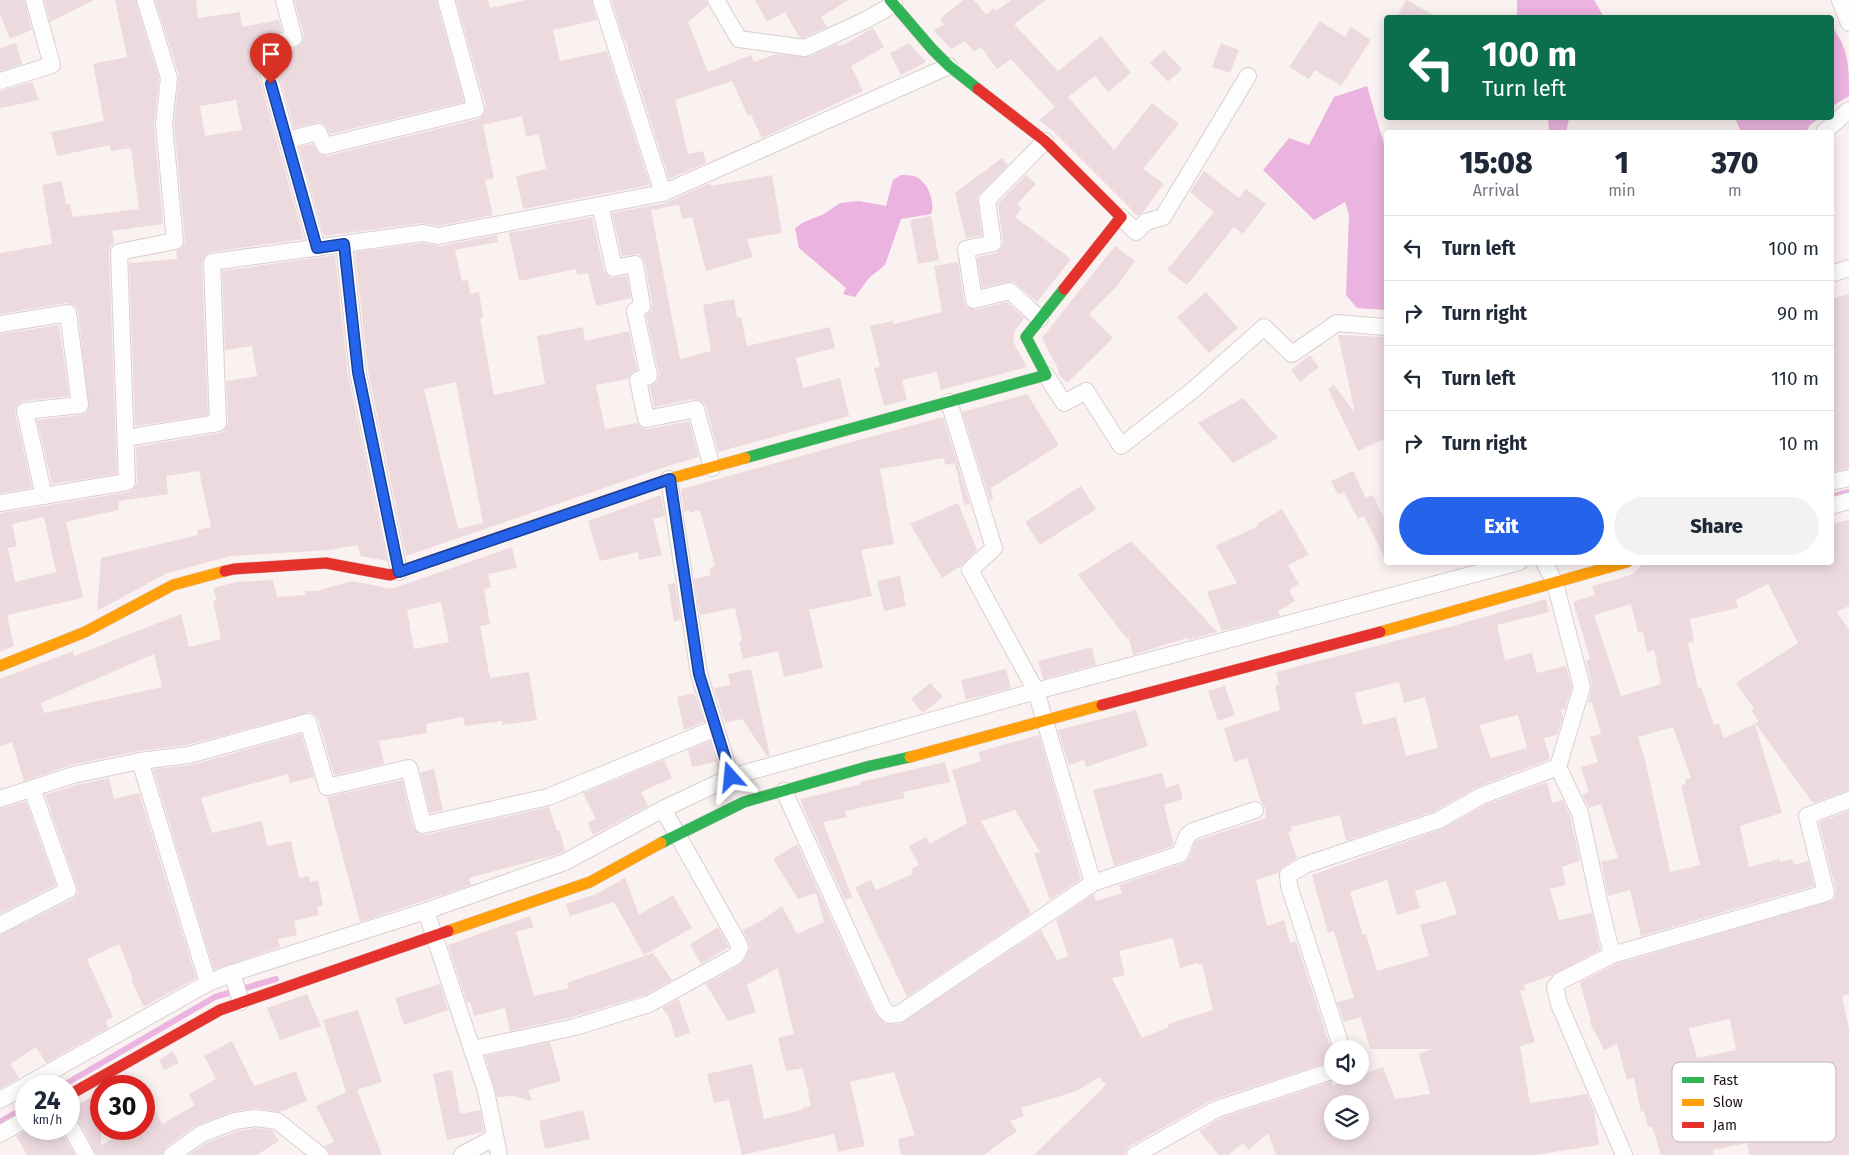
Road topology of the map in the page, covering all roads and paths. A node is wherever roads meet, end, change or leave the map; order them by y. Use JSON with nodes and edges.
{"nodes":[{"id":1,"x":34,"y":0,"type":"edge"},
{"id":2,"x":146,"y":0,"type":"edge"},
{"id":3,"x":284,"y":0,"type":"edge"},
{"id":4,"x":446,"y":0,"type":"edge"},
{"id":5,"x":601,"y":0,"type":"edge"},
{"id":6,"x":716,"y":0,"type":"edge"},
{"id":7,"x":1840,"y":0,"type":"edge"},
{"id":8,"x":892,"y":2,"type":"edge"},
{"id":9,"x":1849,"y":23,"type":"edge"},
{"id":10,"x":949,"y":66,"type":"junction"},
{"id":11,"x":1248,"y":76,"type":"dead end"},
{"id":12,"x":0,"y":81,"type":"edge"},
{"id":13,"x":1849,"y":110,"type":"edge"},
{"id":14,"x":1826,"y":130,"type":"edge"},
{"id":15,"x":287,"y":140,"type":"junction"},
{"id":16,"x":1045,"y":141,"type":"junction"},
{"id":17,"x":663,"y":193,"type":"junction"},
{"id":18,"x":600,"y":205,"type":"junction"},
{"id":19,"x":1121,"y":217,"type":"junction"},
{"id":20,"x":344,"y":244,"type":"junction"},
{"id":21,"x":317,"y":248,"type":"junction"},
{"id":22,"x":1849,"y":268,"type":"edge"},
{"id":23,"x":1834,"y":273,"type":"edge"},
{"id":24,"x":1040,"y":319,"type":"junction"},
{"id":25,"x":0,"y":324,"type":"edge"},
{"id":26,"x":1384,"y":327,"type":"edge"},
{"id":27,"x":1046,"y":375,"type":"junction"},
{"id":28,"x":949,"y":402,"type":"junction"},
{"id":29,"x":126,"y":438,"type":"junction"},
{"id":30,"x":712,"y":468,"type":"junction"},
{"id":31,"x":1849,"y":478,"type":"edge"},
{"id":32,"x":670,"y":479,"type":"junction"},
{"id":33,"x":1834,"y":481,"type":"edge"},
{"id":34,"x":44,"y":496,"type":"junction"},
{"id":35,"x":1849,"y":501,"type":"edge"},
{"id":36,"x":0,"y":503,"type":"edge"},
{"id":37,"x":1834,"y":505,"type":"edge"},
{"id":38,"x":1508,"y":565,"type":"edge"},
{"id":39,"x":1546,"y":565,"type":"edge"},
{"id":40,"x":1617,"y":565,"type":"edge"},
{"id":41,"x":399,"y":572,"type":"junction"},
{"id":42,"x":1555,"y":583,"type":"junction"},
{"id":43,"x":0,"y":666,"type":"edge"},
{"id":44,"x":1036,"y":691,"type":"junction"},
{"id":45,"x":1044,"y":720,"type":"junction"},
{"id":46,"x":716,"y":728,"type":"junction"},
{"id":47,"x":864,"y":738,"type":"junction"},
{"id":48,"x":140,"y":761,"type":"junction"},
{"id":49,"x":870,"y":766,"type":"junction"},
{"id":50,"x":1558,"y":767,"type":"junction"},
{"id":51,"x":731,"y":777,"type":"junction"},
{"id":52,"x":32,"y":789,"type":"junction"},
{"id":53,"x":784,"y":791,"type":"junction"},
{"id":54,"x":0,"y":799,"type":"edge"},
{"id":55,"x":1849,"y":800,"type":"edge"},
{"id":56,"x":663,"y":809,"type":"junction"},
{"id":57,"x":1255,"y":810,"type":"dead end"},
{"id":58,"x":677,"y":835,"type":"junction"},
{"id":59,"x":1093,"y":883,"type":"junction"},
{"id":60,"x":426,"y":912,"type":"junction"},
{"id":61,"x":0,"y":925,"type":"edge"},
{"id":62,"x":434,"y":937,"type":"junction"},
{"id":63,"x":1612,"y":955,"type":"junction"},
{"id":64,"x":232,"y":973,"type":"junction"},
{"id":65,"x":208,"y":983,"type":"junction"},
{"id":66,"x":241,"y":1002,"type":"junction"},
{"id":67,"x":1339,"y":1040,"type":"edge"},
{"id":68,"x":472,"y":1049,"type":"junction"},
{"id":69,"x":1324,"y":1074,"type":"edge"},
{"id":70,"x":57,"y":1075,"type":"edge"},
{"id":71,"x":80,"y":1089,"type":"edge"},
{"id":72,"x":15,"y":1094,"type":"edge"},
{"id":73,"x":0,"y":1100,"type":"edge"},
{"id":74,"x":15,"y":1125,"type":"edge"},
{"id":75,"x":0,"y":1134,"type":"edge"},
{"id":76,"x":495,"y":1137,"type":"junction"},
{"id":77,"x":78,"y":1140,"type":"edge"},
{"id":78,"x":86,"y":1155,"type":"edge"},
{"id":79,"x":172,"y":1155,"type":"edge"},
{"id":80,"x":320,"y":1155,"type":"edge"},
{"id":81,"x":462,"y":1155,"type":"edge"},
{"id":82,"x":498,"y":1155,"type":"edge"},
{"id":83,"x":1135,"y":1155,"type":"edge"},
{"id":84,"x":1624,"y":1155,"type":"edge"}],
"edges":[{"from":1,"to":12,"type":"street"},
{"from":2,"to":29,"type":"street"},
{"from":3,"to":15,"type":"street"},
{"from":4,"to":15,"type":"street"},
{"from":5,"to":17,"type":"street"},
{"from":6,"to":8,"type":"street"},
{"from":7,"to":9,"type":"street"},
{"from":8,"to":10,"type":"street"},
{"from":10,"to":16,"type":"street"},
{"from":10,"to":17,"type":"street"},
{"from":11,"to":19,"type":"street"},
{"from":13,"to":14,"type":"street"},
{"from":15,"to":21,"type":"street"},
{"from":16,"to":19,"type":"street"},
{"from":16,"to":24,"type":"street"},
{"from":17,"to":18,"type":"street"},
{"from":18,"to":20,"type":"street"},
{"from":18,"to":30,"type":"street"},
{"from":19,"to":24,"type":"street"},
{"from":20,"to":21,"type":"street"},
{"from":20,"to":41,"type":"street"},
{"from":21,"to":29,"type":"street"},
{"from":22,"to":23,"type":"street"},
{"from":24,"to":27,"type":"street"},
{"from":25,"to":34,"type":"street"},
{"from":26,"to":27,"type":"street"},
{"from":27,"to":28,"type":"street"},
{"from":28,"to":30,"type":"street"},
{"from":28,"to":44,"type":"street"},
{"from":29,"to":34,"type":"street"},
{"from":30,"to":32,"type":"street"},
{"from":31,"to":33,"type":"street"},
{"from":32,"to":41,"type":"street"},
{"from":32,"to":46,"type":"street"},
{"from":34,"to":36,"type":"street"},
{"from":35,"to":37,"type":"street"},
{"from":38,"to":44,"type":"street"},
{"from":39,"to":42,"type":"street"},
{"from":40,"to":42,"type":"street"},
{"from":41,"to":43,"type":"street"},
{"from":42,"to":45,"type":"street"},
{"from":42,"to":50,"type":"street"},
{"from":44,"to":45,"type":"street"},
{"from":44,"to":47,"type":"street"},
{"from":45,"to":49,"type":"street"},
{"from":45,"to":59,"type":"street"},
{"from":46,"to":48,"type":"street"},
{"from":46,"to":51,"type":"street"},
{"from":47,"to":49,"type":"street"},
{"from":47,"to":51,"type":"street"},
{"from":48,"to":52,"type":"street"},
{"from":48,"to":65,"type":"street"},
{"from":49,"to":53,"type":"street"},
{"from":50,"to":63,"type":"street"},
{"from":50,"to":67,"type":"street"},
{"from":51,"to":56,"type":"street"},
{"from":52,"to":54,"type":"street"},
{"from":52,"to":61,"type":"street"},
{"from":53,"to":58,"type":"street"},
{"from":53,"to":59,"type":"street"},
{"from":55,"to":63,"type":"street"},
{"from":56,"to":58,"type":"street"},
{"from":56,"to":60,"type":"street"},
{"from":57,"to":59,"type":"street"},
{"from":58,"to":62,"type":"street"},
{"from":58,"to":68,"type":"street"},
{"from":60,"to":62,"type":"street"},
{"from":60,"to":64,"type":"street"},
{"from":62,"to":66,"type":"street"},
{"from":62,"to":68,"type":"street"},
{"from":63,"to":84,"type":"street"},
{"from":64,"to":65,"type":"street"},
{"from":64,"to":66,"type":"street"},
{"from":65,"to":70,"type":"street"},
{"from":66,"to":71,"type":"street"},
{"from":68,"to":76,"type":"street"},
{"from":69,"to":83,"type":"street"},
{"from":72,"to":73,"type":"street"},
{"from":74,"to":75,"type":"street"},
{"from":76,"to":81,"type":"street"},
{"from":76,"to":82,"type":"street"},
{"from":77,"to":78,"type":"street"},
{"from":79,"to":80,"type":"street"}]}
